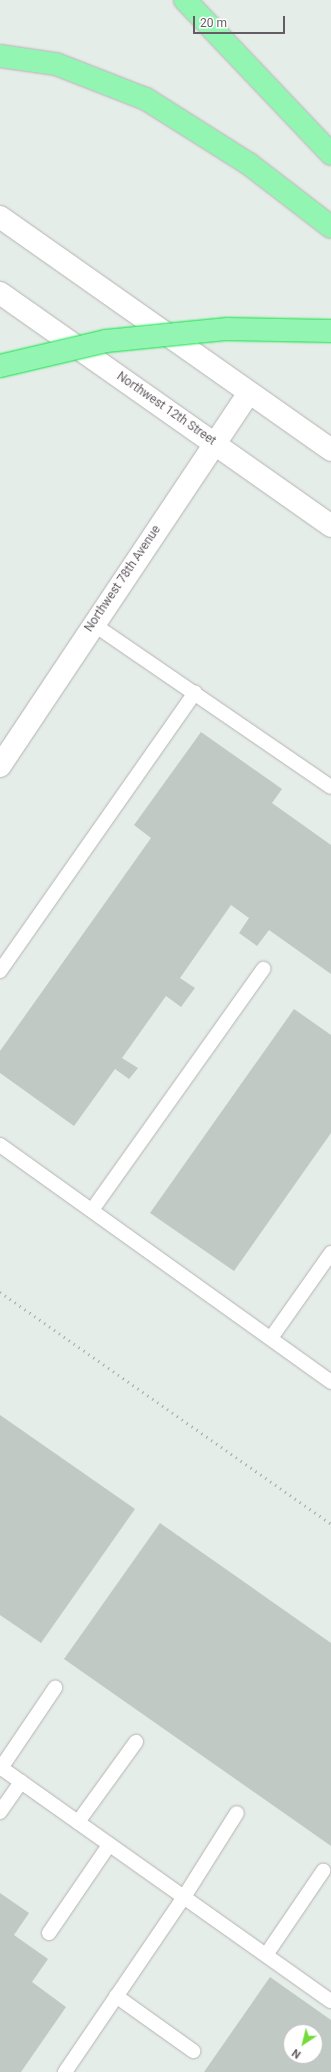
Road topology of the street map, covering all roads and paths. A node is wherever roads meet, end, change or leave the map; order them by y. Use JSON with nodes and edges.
{"nodes":[{"id":1,"x":185,"y":0,"type":"edge"},
{"id":2,"x":0,"y":56,"type":"edge"},
{"id":3,"x":331,"y":154,"type":"edge"},
{"id":4,"x":0,"y":217,"type":"edge"},
{"id":5,"x":331,"y":227,"type":"edge"},
{"id":6,"x":0,"y":293,"type":"edge"},
{"id":7,"x":331,"y":331,"type":"edge"},
{"id":8,"x":0,"y":366,"type":"edge"},
{"id":9,"x":249,"y":393,"type":"junction"},
{"id":10,"x":214,"y":444,"type":"junction"},
{"id":11,"x":331,"y":450,"type":"edge"},
{"id":12,"x":331,"y":526,"type":"edge"},
{"id":13,"x":93,"y":624,"type":"junction"},
{"id":14,"x":195,"y":693,"type":"junction"},
{"id":15,"x":0,"y":766,"type":"edge"},
{"id":16,"x":331,"y":787,"type":"edge"},
{"id":17,"x":263,"y":969,"type":"dead end"},
{"id":18,"x":0,"y":971,"type":"edge"},
{"id":19,"x":0,"y":1145,"type":"edge"},
{"id":20,"x":92,"y":1210,"type":"junction"},
{"id":21,"x":331,"y":1253,"type":"edge"},
{"id":22,"x":270,"y":1338,"type":"junction"},
{"id":23,"x":331,"y":1382,"type":"edge"},
{"id":24,"x":55,"y":1688,"type":"dead end"},
{"id":25,"x":136,"y":1742,"type":"dead end"},
{"id":26,"x":0,"y":1767,"type":"edge"},
{"id":27,"x":21,"y":1782,"type":"junction"},
{"id":28,"x":0,"y":1812,"type":"edge"},
{"id":29,"x":238,"y":1813,"type":"dead end"},
{"id":30,"x":78,"y":1822,"type":"junction"},
{"id":31,"x":109,"y":1845,"type":"junction"},
{"id":32,"x":323,"y":1871,"type":"dead end"},
{"id":33,"x":184,"y":1898,"type":"junction"},
{"id":34,"x":49,"y":1933,"type":"dead end"},
{"id":35,"x":266,"y":1955,"type":"junction"},
{"id":36,"x":116,"y":1996,"type":"junction"},
{"id":37,"x":331,"y":2001,"type":"edge"},
{"id":38,"x":193,"y":2051,"type":"dead end"},
{"id":39,"x":65,"y":2072,"type":"edge"}],
"edges":[{"from":1,"to":3,"type":"highway"},
{"from":2,"to":5,"type":"highway"},
{"from":4,"to":9,"type":"main road"},
{"from":6,"to":10,"type":"main road","name":"Northwest 12th Street"},
{"from":7,"to":8,"type":"highway","bridge":true},
{"from":9,"to":10,"type":"main road","name":"Northwest 78th Avenue"},
{"from":9,"to":11,"type":"main road"},
{"from":10,"to":12,"type":"main road","name":"Northwest 12th Street"},
{"from":10,"to":13,"type":"main road","name":"Northwest 78th Avenue"},
{"from":13,"to":14,"type":"lane"},
{"from":13,"to":15,"type":"main road","name":"Northwest 78th Avenue"},
{"from":14,"to":16,"type":"lane"},
{"from":14,"to":18,"type":"lane"},
{"from":17,"to":20,"type":"lane"},
{"from":19,"to":20,"type":"lane"},
{"from":20,"to":22,"type":"lane"},
{"from":21,"to":22,"type":"lane"},
{"from":22,"to":23,"type":"lane"},
{"from":24,"to":26,"type":"lane"},
{"from":25,"to":30,"type":"lane"},
{"from":26,"to":27,"type":"lane"},
{"from":27,"to":28,"type":"lane"},
{"from":27,"to":30,"type":"lane"},
{"from":29,"to":33,"type":"lane"},
{"from":30,"to":31,"type":"lane"},
{"from":31,"to":33,"type":"lane"},
{"from":31,"to":34,"type":"lane"},
{"from":32,"to":35,"type":"lane"},
{"from":33,"to":35,"type":"lane"},
{"from":33,"to":36,"type":"lane"},
{"from":35,"to":37,"type":"lane"},
{"from":36,"to":38,"type":"lane"},
{"from":36,"to":39,"type":"lane"}]}
